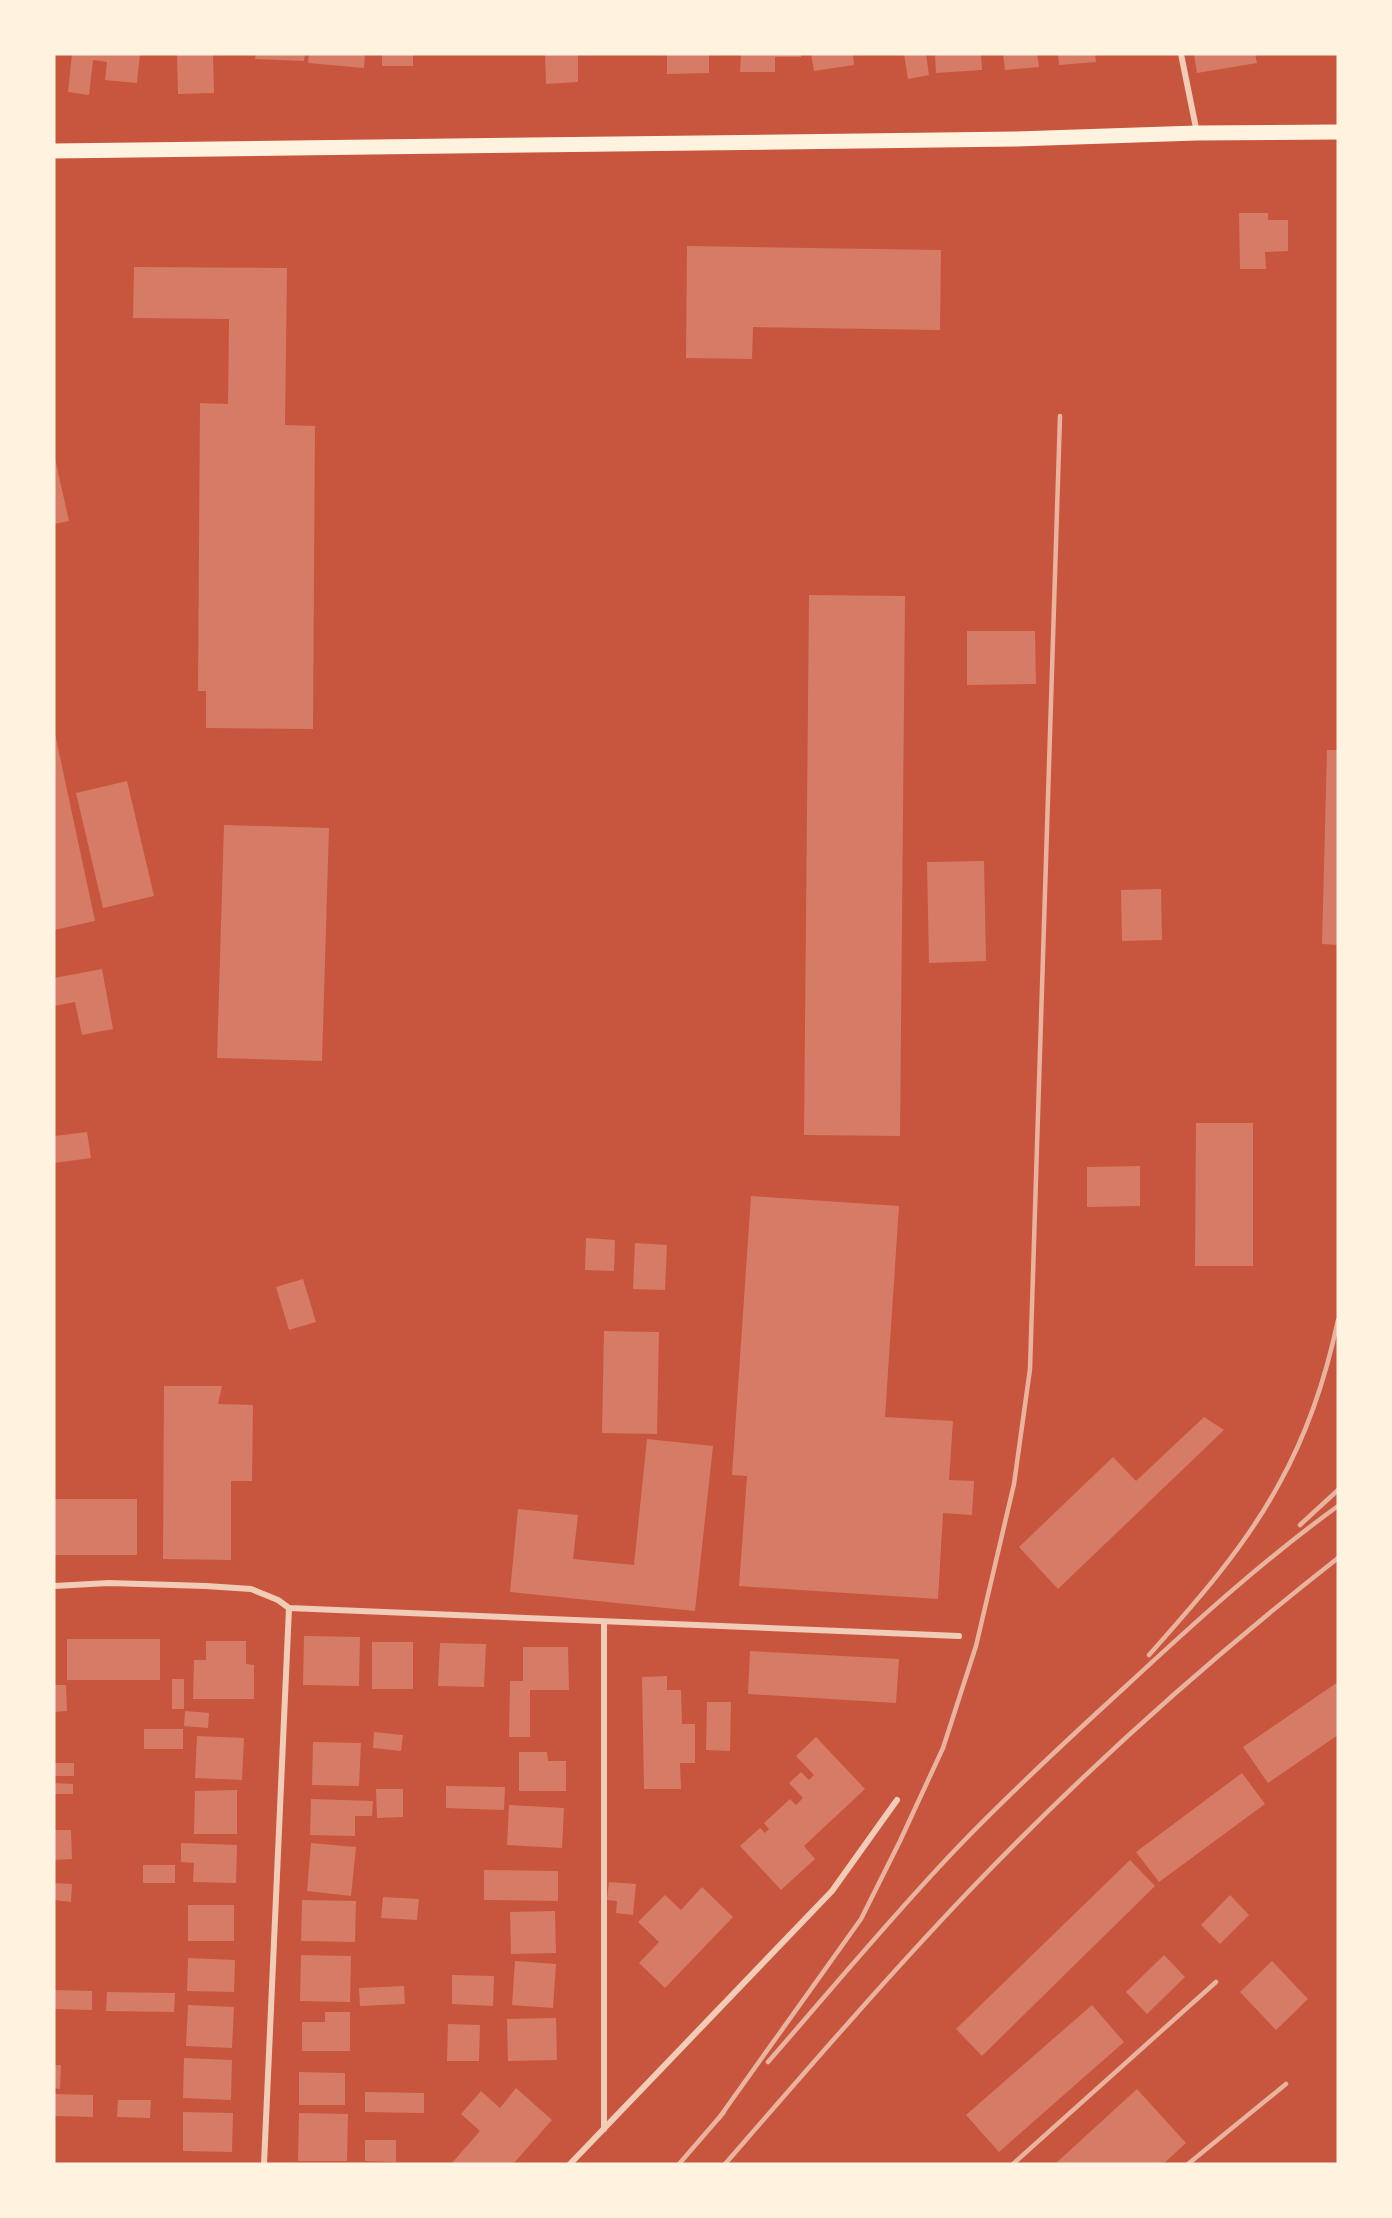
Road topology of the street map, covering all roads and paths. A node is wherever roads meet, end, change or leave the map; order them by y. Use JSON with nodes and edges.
{"nodes":[{"id":1,"x":1181,"y":54,"type":"edge"},
{"id":2,"x":1338,"y":132,"type":"edge"},
{"id":3,"x":1197,"y":133,"type":"junction"},
{"id":4,"x":54,"y":152,"type":"edge"},
{"id":5,"x":54,"y":1586,"type":"edge"},
{"id":6,"x":289,"y":1608,"type":"junction"},
{"id":7,"x":604,"y":1623,"type":"junction"},
{"id":8,"x":959,"y":1636,"type":"dead end"},
{"id":9,"x":897,"y":1800,"type":"dead end"},
{"id":10,"x":604,"y":2129,"type":"junction"},
{"id":11,"x":264,"y":2164,"type":"edge"},
{"id":12,"x":570,"y":2164,"type":"edge"}],
"edges":[{"from":1,"to":3,"type":"street"},
{"from":2,"to":3,"type":"main road"},
{"from":3,"to":4,"type":"main road"},
{"from":5,"to":6,"type":"street"},
{"from":6,"to":7,"type":"street"},
{"from":6,"to":11,"type":"street"},
{"from":7,"to":8,"type":"street"},
{"from":7,"to":10,"type":"street"},
{"from":9,"to":10,"type":"street"},
{"from":10,"to":12,"type":"street"}]}
